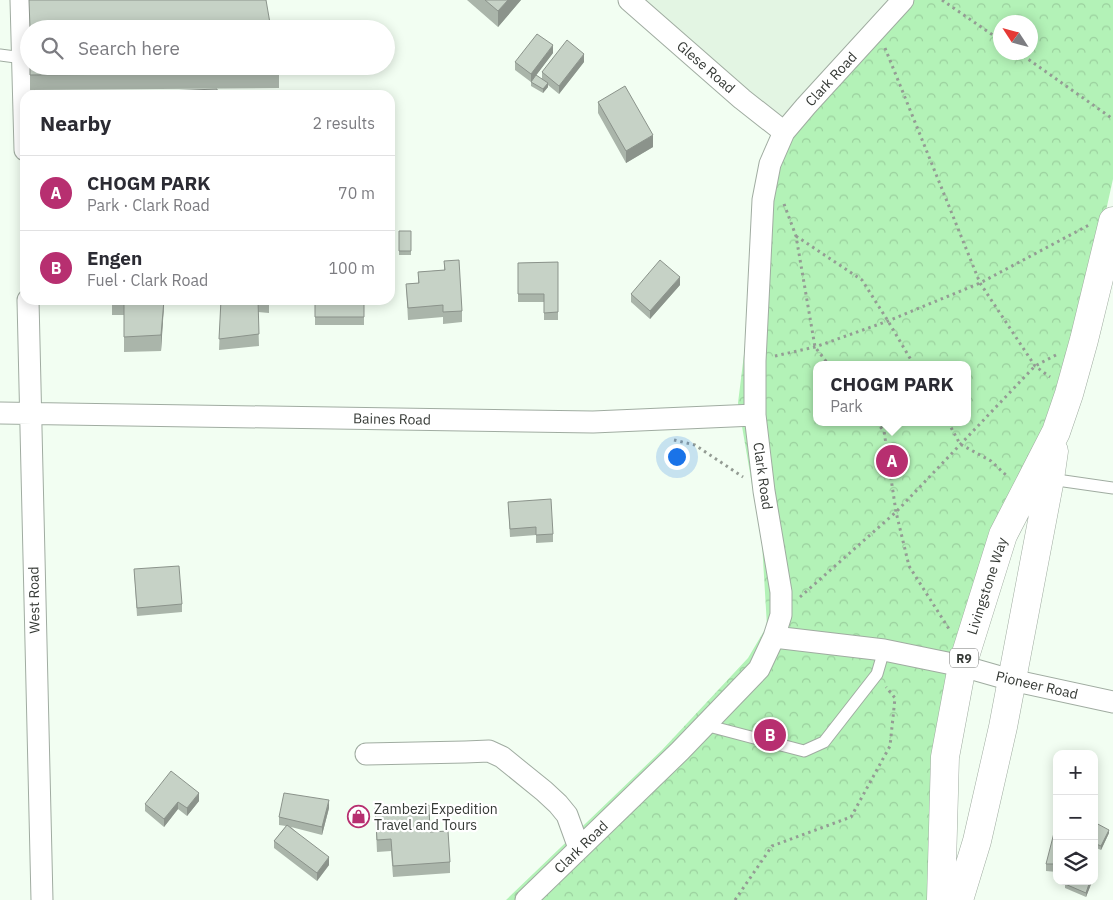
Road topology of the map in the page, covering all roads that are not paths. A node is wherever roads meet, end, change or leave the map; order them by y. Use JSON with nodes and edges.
{"nodes":[{"id":1,"x":21,"y":0,"type":"edge"},
{"id":2,"x":630,"y":0,"type":"edge"},
{"id":3,"x":903,"y":0,"type":"edge"},
{"id":4,"x":22,"y":20,"type":"edge"},
{"id":5,"x":0,"y":55,"type":"edge"},
{"id":6,"x":20,"y":58,"type":"edge"},
{"id":7,"x":24,"y":75,"type":"edge"},
{"id":8,"x":24,"y":90,"type":"edge"},
{"id":9,"x":784,"y":132,"type":"junction"},
{"id":10,"x":1105,"y":221,"type":"edge"},
{"id":11,"x":28,"y":305,"type":"edge"},
{"id":12,"x":0,"y":413,"type":"edge"},
{"id":13,"x":30,"y":413,"type":"junction"},
{"id":14,"x":755,"y":415,"type":"junction"},
{"id":15,"x":1056,"y":432,"type":"junction"},
{"id":16,"x":1050,"y":479,"type":"junction"},
{"id":17,"x":1113,"y":488,"type":"edge"},
{"id":18,"x":774,"y":638,"type":"junction"},
{"id":19,"x":884,"y":650,"type":"junction"},
{"id":20,"x":963,"y":660,"type":"junction"},
{"id":21,"x":1011,"y":680,"type":"junction"},
{"id":22,"x":1113,"y":702,"type":"edge"},
{"id":23,"x":705,"y":725,"type":"junction"},
{"id":24,"x":366,"y":754,"type":"dead end"},
{"id":25,"x":579,"y":848,"type":"junction"},
{"id":26,"x":42,"y":900,"type":"edge"},
{"id":27,"x":526,"y":900,"type":"edge"},
{"id":28,"x":941,"y":900,"type":"edge"},
{"id":29,"x":959,"y":900,"type":"edge"}],
"edges":[{"from":1,"to":4,"type":"street"},
{"from":2,"to":9,"type":"street","name":"Glese Road"},
{"from":3,"to":9,"type":"street","name":"Clark Road"},
{"from":5,"to":6,"type":"lane"},
{"from":7,"to":8,"type":"street"},
{"from":9,"to":14,"type":"street","name":"Clark Road"},
{"from":10,"to":15,"type":"highway","name":"Livingstone Way","number":"R9"},
{"from":11,"to":13,"type":"street","name":"West Road"},
{"from":12,"to":13,"type":"street","name":"Baines Road"},
{"from":13,"to":14,"type":"street","name":"Baines Road"},
{"from":13,"to":26,"type":"street","name":"West Road"},
{"from":14,"to":18,"type":"street","name":"Clark Road"},
{"from":15,"to":16,"type":"highway","name":"Livingstone Way","number":"R9"},
{"from":15,"to":20,"type":"highway","name":"Livingstone Way","number":"R9"},
{"from":16,"to":17,"type":"lane"},
{"from":16,"to":21,"type":"highway","name":"Livingstone Way","number":"R9"},
{"from":18,"to":19,"type":"street","name":"Pioneer Road"},
{"from":18,"to":23,"type":"street","name":"Clark Road"},
{"from":19,"to":20,"type":"street","name":"Pioneer Road"},
{"from":19,"to":23,"type":"lane"},
{"from":20,"to":21,"type":"street","name":"Pioneer Road"},
{"from":20,"to":28,"type":"highway","name":"Livingstone Way","number":"R9"},
{"from":21,"to":22,"type":"street","name":"Pioneer Road"},
{"from":21,"to":29,"type":"highway","name":"Livingstone Way","number":"R9"},
{"from":23,"to":25,"type":"street","name":"Clark Road"},
{"from":24,"to":25,"type":"street"},
{"from":25,"to":27,"type":"street","name":"Clark Road"}]}
